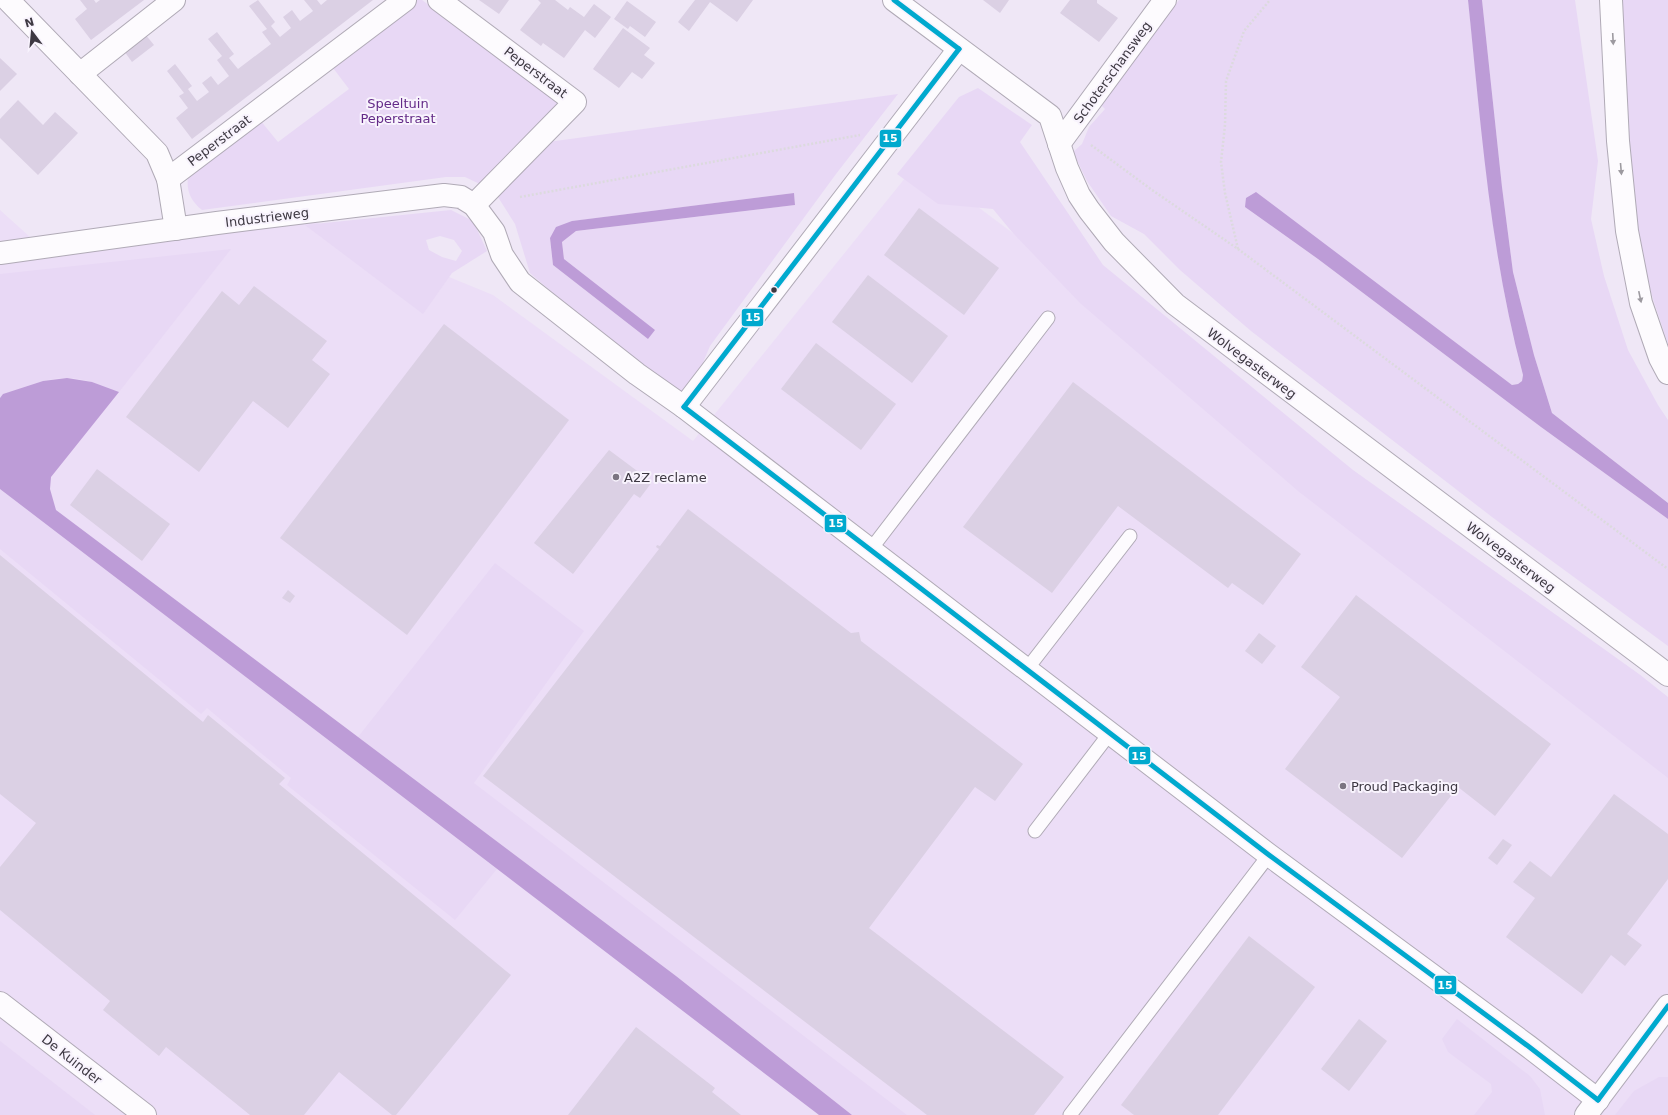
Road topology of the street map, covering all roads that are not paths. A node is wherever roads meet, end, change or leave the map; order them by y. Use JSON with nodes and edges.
{"nodes":[{"id":1,"x":8,"y":0,"type":"edge"},
{"id":2,"x":174,"y":0,"type":"edge"},
{"id":3,"x":405,"y":0,"type":"edge"},
{"id":4,"x":439,"y":0,"type":"edge"},
{"id":5,"x":894,"y":0,"type":"edge"},
{"id":6,"x":1165,"y":0,"type":"edge"},
{"id":7,"x":1610,"y":0,"type":"edge"},
{"id":8,"x":959,"y":49,"type":"junction"},
{"id":9,"x":80,"y":74,"type":"junction"},
{"id":10,"x":1064,"y":137,"type":"junction"},
{"id":11,"x":168,"y":179,"type":"junction"},
{"id":12,"x":474,"y":205,"type":"junction"},
{"id":13,"x":176,"y":230,"type":"junction"},
{"id":14,"x":0,"y":253,"type":"edge"},
{"id":15,"x":1048,"y":318,"type":"dead end"},
{"id":16,"x":1668,"y":373,"type":"edge"},
{"id":17,"x":684,"y":407,"type":"junction"},
{"id":18,"x":1130,"y":536,"type":"dead end"},
{"id":19,"x":871,"y":549,"type":"junction"},
{"id":20,"x":1027,"y":669,"type":"junction"},
{"id":21,"x":1668,"y":676,"type":"edge"},
{"id":22,"x":1110,"y":733,"type":"junction"},
{"id":23,"x":1035,"y":831,"type":"dead end"},
{"id":24,"x":1269,"y":855,"type":"junction"},
{"id":25,"x":0,"y":1003,"type":"edge"},
{"id":26,"x":1667,"y":1008,"type":"edge"},
{"id":27,"x":1592,"y":1107,"type":"edge"},
{"id":28,"x":145,"y":1115,"type":"edge"},
{"id":29,"x":1070,"y":1115,"type":"edge"}],
"edges":[{"from":1,"to":9,"type":"main road"},
{"from":2,"to":9,"type":"main road"},
{"from":3,"to":11,"type":"main road","name":"Peperstraat"},
{"from":4,"to":12,"type":"main road","name":"Peperstraat"},
{"from":5,"to":8,"type":"main road","name":"Wolvegasterweg"},
{"from":6,"to":10,"type":"main road","name":"Schoterschansweg"},
{"from":7,"to":16,"type":"main road","one_way":true},
{"from":8,"to":10,"type":"main road","name":"Wolvegasterweg"},
{"from":8,"to":17,"type":"main road"},
{"from":9,"to":11,"type":"main road"},
{"from":10,"to":21,"type":"main road","name":"Wolvegasterweg"},
{"from":11,"to":13,"type":"main road"},
{"from":12,"to":13,"type":"main road","name":"Industrieweg"},
{"from":12,"to":17,"type":"main road","name":"Industrieweg"},
{"from":13,"to":14,"type":"main road","name":"Industrieweg"},
{"from":15,"to":19,"type":"lane"},
{"from":17,"to":19,"type":"main road"},
{"from":18,"to":20,"type":"lane"},
{"from":19,"to":20,"type":"main road"},
{"from":20,"to":22,"type":"main road"},
{"from":22,"to":23,"type":"lane"},
{"from":22,"to":24,"type":"main road"},
{"from":24,"to":27,"type":"main road"},
{"from":24,"to":29,"type":"lane"},
{"from":25,"to":28,"type":"main road","name":"De Kuinder"},
{"from":26,"to":27,"type":"main road"}]}
